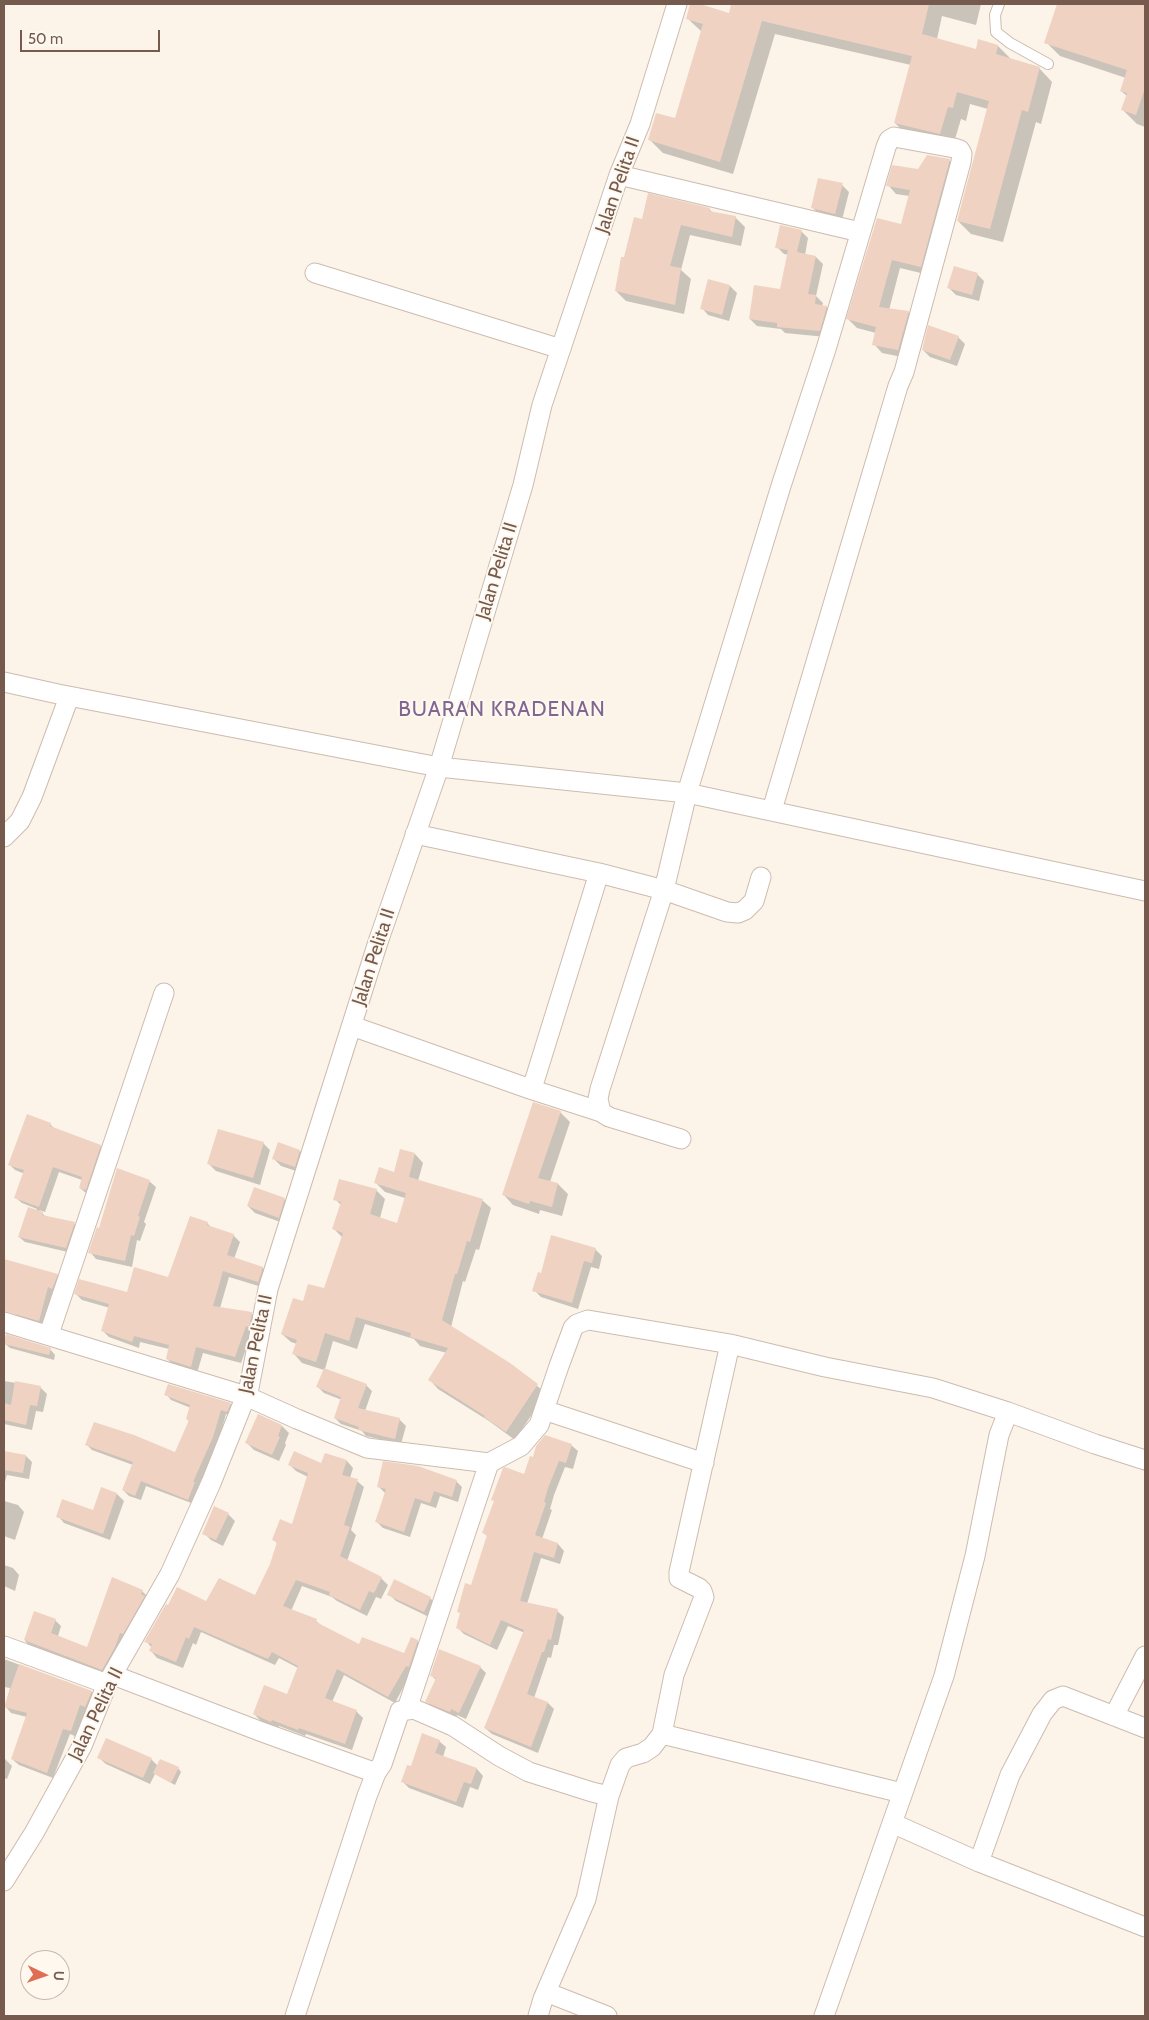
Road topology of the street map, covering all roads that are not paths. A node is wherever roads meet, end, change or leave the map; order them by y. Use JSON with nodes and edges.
{"nodes":[{"id":1,"x":677,"y":4,"type":"edge"},
{"id":2,"x":999,"y":4,"type":"edge"},
{"id":3,"x":1048,"y":64,"type":"dead end"},
{"id":4,"x":619,"y":176,"type":"junction"},
{"id":5,"x":860,"y":232,"type":"junction"},
{"id":6,"x":315,"y":273,"type":"dead end"},
{"id":7,"x":561,"y":349,"type":"junction"},
{"id":8,"x":10,"y":683,"type":"edge"},
{"id":9,"x":63,"y":695,"type":"junction"},
{"id":10,"x":438,"y":767,"type":"junction"},
{"id":11,"x":688,"y":793,"type":"junction"},
{"id":12,"x":772,"y":810,"type":"junction"},
{"id":13,"x":415,"y":834,"type":"junction"},
{"id":14,"x":4,"y":837,"type":"edge"},
{"id":15,"x":598,"y":873,"type":"junction"},
{"id":16,"x":761,"y":877,"type":"dead end"},
{"id":17,"x":664,"y":890,"type":"junction"},
{"id":18,"x":1145,"y":891,"type":"edge"},
{"id":19,"x":164,"y":993,"type":"dead end"},
{"id":20,"x":352,"y":1026,"type":"junction"},
{"id":21,"x":530,"y":1089,"type":"junction"},
{"id":22,"x":602,"y":1112,"type":"junction"},
{"id":23,"x":682,"y":1139,"type":"dead end"},
{"id":24,"x":4,"y":1323,"type":"edge"},
{"id":25,"x":48,"y":1334,"type":"junction"},
{"id":26,"x":730,"y":1344,"type":"junction"},
{"id":27,"x":246,"y":1396,"type":"junction"},
{"id":28,"x":544,"y":1410,"type":"junction"},
{"id":29,"x":1008,"y":1412,"type":"junction"},
{"id":30,"x":1145,"y":1460,"type":"edge"},
{"id":31,"x":489,"y":1463,"type":"junction"},
{"id":32,"x":704,"y":1463,"type":"junction"},
{"id":33,"x":4,"y":1646,"type":"edge"},
{"id":34,"x":1145,"y":1656,"type":"edge"},
{"id":35,"x":110,"y":1679,"type":"junction"},
{"id":36,"x":407,"y":1709,"type":"junction"},
{"id":37,"x":1114,"y":1716,"type":"junction"},
{"id":38,"x":1145,"y":1728,"type":"edge"},
{"id":39,"x":662,"y":1734,"type":"junction"},
{"id":40,"x":376,"y":1773,"type":"junction"},
{"id":41,"x":902,"y":1793,"type":"junction"},
{"id":42,"x":609,"y":1796,"type":"junction"},
{"id":43,"x":892,"y":1823,"type":"junction"},
{"id":44,"x":979,"y":1862,"type":"junction"},
{"id":45,"x":4,"y":1881,"type":"edge"},
{"id":46,"x":1145,"y":1927,"type":"edge"},
{"id":47,"x":546,"y":1992,"type":"junction"},
{"id":48,"x":295,"y":2016,"type":"edge"},
{"id":49,"x":538,"y":2016,"type":"edge"},
{"id":50,"x":607,"y":2016,"type":"edge"},
{"id":51,"x":824,"y":2016,"type":"edge"}],
"edges":[{"from":1,"to":4,"type":"street","name":"Jalan Pelita II"},
{"from":2,"to":3,"type":"lane"},
{"from":4,"to":5,"type":"street"},
{"from":4,"to":7,"type":"street","name":"Jalan Pelita II"},
{"from":5,"to":11,"type":"street"},
{"from":5,"to":12,"type":"street"},
{"from":6,"to":7,"type":"street"},
{"from":7,"to":10,"type":"street","name":"Jalan Pelita II"},
{"from":8,"to":9,"type":"street"},
{"from":9,"to":10,"type":"street"},
{"from":9,"to":14,"type":"street"},
{"from":10,"to":11,"type":"street"},
{"from":10,"to":13,"type":"street","name":"Jalan Pelita II"},
{"from":11,"to":12,"type":"street"},
{"from":11,"to":17,"type":"street"},
{"from":12,"to":18,"type":"street"},
{"from":13,"to":15,"type":"street"},
{"from":13,"to":20,"type":"street","name":"Jalan Pelita II"},
{"from":15,"to":17,"type":"street"},
{"from":15,"to":21,"type":"street"},
{"from":16,"to":17,"type":"street"},
{"from":17,"to":22,"type":"street"},
{"from":19,"to":25,"type":"street"},
{"from":20,"to":21,"type":"street"},
{"from":20,"to":27,"type":"street","name":"Jalan Pelita II"},
{"from":21,"to":22,"type":"street"},
{"from":22,"to":23,"type":"street"},
{"from":24,"to":25,"type":"street"},
{"from":25,"to":27,"type":"street"},
{"from":26,"to":28,"type":"street"},
{"from":26,"to":29,"type":"street"},
{"from":26,"to":32,"type":"street"},
{"from":27,"to":31,"type":"street"},
{"from":27,"to":35,"type":"street","name":"Jalan Pelita II"},
{"from":28,"to":31,"type":"street"},
{"from":28,"to":32,"type":"street"},
{"from":29,"to":30,"type":"street"},
{"from":29,"to":41,"type":"street"},
{"from":31,"to":36,"type":"street"},
{"from":32,"to":39,"type":"street"},
{"from":33,"to":35,"type":"street"},
{"from":34,"to":37,"type":"street"},
{"from":35,"to":40,"type":"street"},
{"from":35,"to":45,"type":"street","name":"Jalan Pelita II"},
{"from":36,"to":40,"type":"street"},
{"from":36,"to":42,"type":"street"},
{"from":37,"to":38,"type":"street"},
{"from":37,"to":44,"type":"street"},
{"from":39,"to":41,"type":"street"},
{"from":39,"to":42,"type":"street"},
{"from":40,"to":48,"type":"street"},
{"from":41,"to":43,"type":"street"},
{"from":42,"to":47,"type":"street"},
{"from":43,"to":44,"type":"street"},
{"from":43,"to":51,"type":"street"},
{"from":44,"to":46,"type":"street"},
{"from":47,"to":49,"type":"street"},
{"from":47,"to":50,"type":"street"}]}
